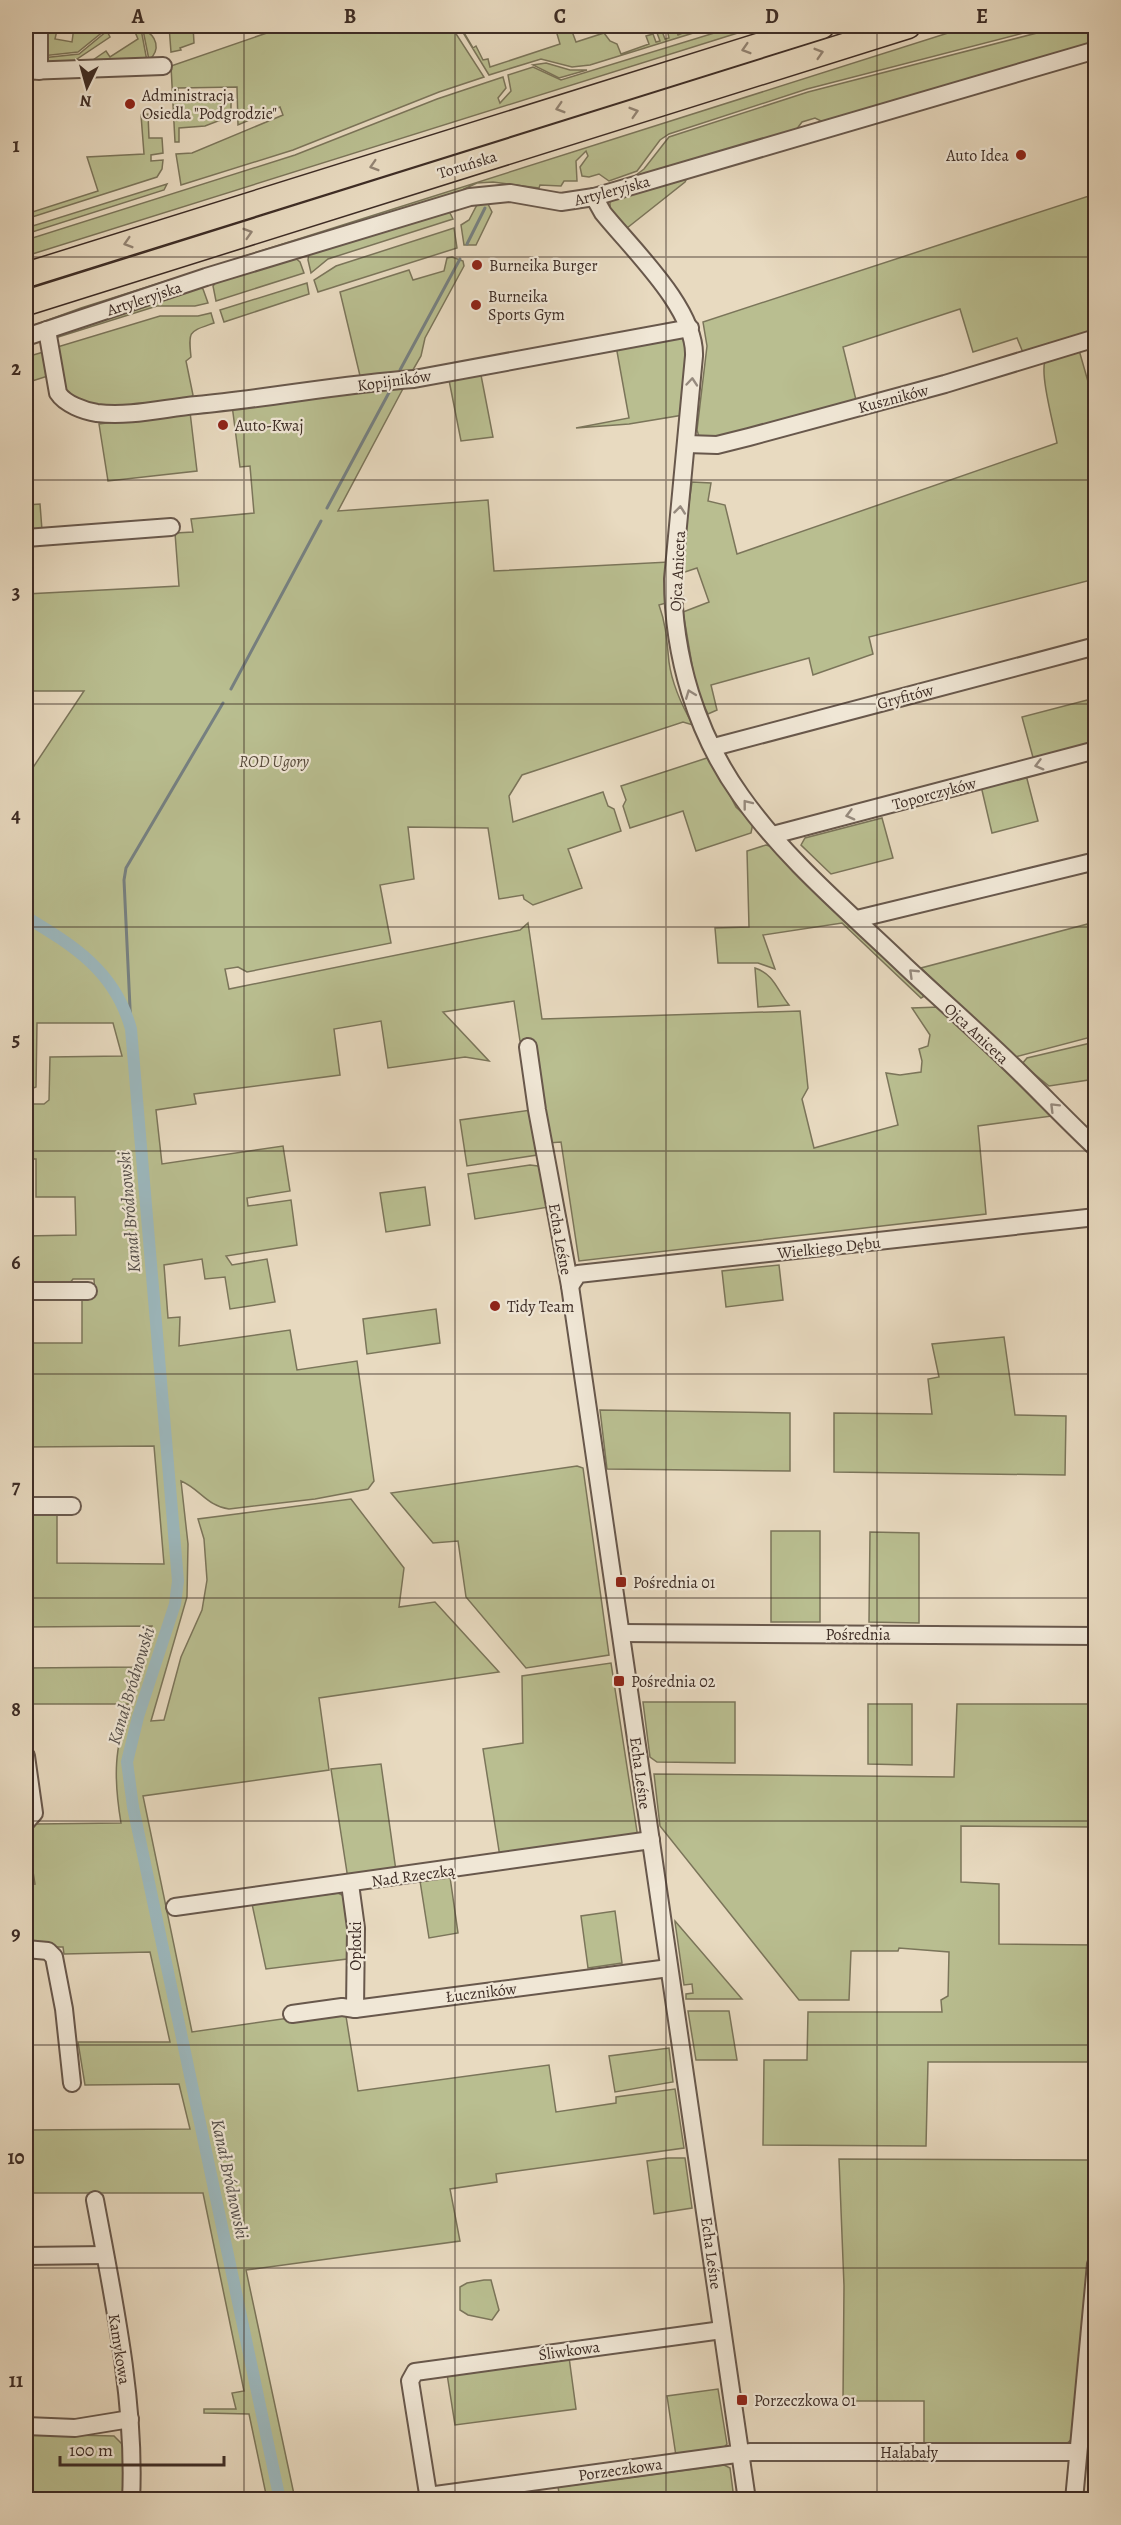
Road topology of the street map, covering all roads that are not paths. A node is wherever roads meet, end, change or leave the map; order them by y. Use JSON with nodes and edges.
{"nodes":[{"id":1,"x":39,"y":26,"type":"edge"},
{"id":2,"x":822,"y":26,"type":"edge"},
{"id":3,"x":910,"y":26,"type":"edge"},
{"id":4,"x":1095,"y":50,"type":"edge"},
{"id":5,"x":163,"y":66,"type":"dead end"},
{"id":6,"x":32,"y":71,"type":"edge"},
{"id":7,"x":594,"y":197,"type":"junction"},
{"id":8,"x":26,"y":275,"type":"edge"},
{"id":9,"x":26,"y":303,"type":"edge"},
{"id":10,"x":690,"y":328,"type":"junction"},
{"id":11,"x":47,"y":330,"type":"junction"},
{"id":12,"x":26,"y":337,"type":"edge"},
{"id":13,"x":1095,"y":338,"type":"edge"},
{"id":14,"x":687,"y":444,"type":"junction"},
{"id":15,"x":171,"y":527,"type":"dead end"},
{"id":16,"x":26,"y":538,"type":"edge"},
{"id":17,"x":1095,"y":646,"type":"edge"},
{"id":18,"x":714,"y":747,"type":"junction"},
{"id":19,"x":1095,"y":750,"type":"edge"},
{"id":20,"x":773,"y":835,"type":"junction"},
{"id":21,"x":1095,"y":861,"type":"edge"},
{"id":22,"x":857,"y":919,"type":"junction"},
{"id":23,"x":528,"y":1047,"type":"dead end"},
{"id":24,"x":1095,"y":1148,"type":"edge"},
{"id":25,"x":1095,"y":1217,"type":"edge"},
{"id":26,"x":570,"y":1286,"type":"junction"},
{"id":27,"x":26,"y":1291,"type":"edge"},
{"id":28,"x":88,"y":1291,"type":"dead end"},
{"id":29,"x":26,"y":1506,"type":"edge"},
{"id":30,"x":72,"y":1506,"type":"dead end"},
{"id":31,"x":621,"y":1633,"type":"junction"},
{"id":32,"x":1095,"y":1636,"type":"edge"},
{"id":33,"x":26,"y":1756,"type":"edge"},
{"id":34,"x":30,"y":1818,"type":"edge"},
{"id":35,"x":651,"y":1840,"type":"junction"},
{"id":36,"x":350,"y":1884,"type":"junction"},
{"id":37,"x":175,"y":1907,"type":"dead end"},
{"id":38,"x":26,"y":1949,"type":"edge"},
{"id":39,"x":669,"y":1968,"type":"junction"},
{"id":40,"x":355,"y":2009,"type":"junction"},
{"id":41,"x":292,"y":2014,"type":"dead end"},
{"id":42,"x":72,"y":2083,"type":"dead end"},
{"id":43,"x":95,"y":2200,"type":"dead end"},
{"id":44,"x":105,"y":2255,"type":"junction"},
{"id":45,"x":26,"y":2256,"type":"edge"},
{"id":46,"x":1095,"y":2264,"type":"edge"},
{"id":47,"x":723,"y":2330,"type":"junction"},
{"id":48,"x":130,"y":2419,"type":"junction"},
{"id":49,"x":26,"y":2426,"type":"edge"},
{"id":50,"x":741,"y":2452,"type":"junction"},
{"id":51,"x":1078,"y":2452,"type":"junction"},
{"id":52,"x":429,"y":2498,"type":"edge"},
{"id":53,"x":131,"y":2499,"type":"edge"},
{"id":54,"x":747,"y":2499,"type":"edge"},
{"id":55,"x":1074,"y":2499,"type":"edge"}],
"edges":[{"from":1,"to":6,"type":"street"},
{"from":2,"to":8,"type":"highway","name":"Toruńska","one_way":true},
{"from":9,"to":3,"type":"highway","name":"Toruńska","one_way":true},
{"from":4,"to":7,"type":"street","name":"Artyleryjska"},
{"from":5,"to":6,"type":"street"},
{"from":7,"to":10,"type":"street","name":"Ojca Aniceta"},
{"from":7,"to":11,"type":"street","name":"Artyleryjska"},
{"from":10,"to":11,"type":"street","name":"Kopijników"},
{"from":14,"to":10,"type":"street","name":"Ojca Aniceta","one_way":true},
{"from":11,"to":12,"type":"street","name":"Artyleryjska"},
{"from":13,"to":14,"type":"street","name":"Kuszników"},
{"from":18,"to":14,"type":"street","name":"Ojca Aniceta","one_way":true},
{"from":15,"to":16,"type":"street"},
{"from":17,"to":18,"type":"street","name":"Gryfitów"},
{"from":20,"to":18,"type":"street","name":"Ojca Aniceta","one_way":true},
{"from":19,"to":20,"type":"street","name":"Toporczyków","one_way":true},
{"from":20,"to":22,"type":"street","name":"Ojca Aniceta"},
{"from":21,"to":22,"type":"street"},
{"from":24,"to":22,"type":"street","name":"Ojca Aniceta","one_way":true},
{"from":23,"to":26,"type":"street","name":"Echa Leśne"},
{"from":25,"to":26,"type":"street","name":"Wielkiego Dębu"},
{"from":26,"to":31,"type":"street","name":"Echa Leśne"},
{"from":27,"to":28,"type":"street"},
{"from":29,"to":30,"type":"street"},
{"from":31,"to":32,"type":"street","name":"Pośrednia"},
{"from":31,"to":35,"type":"street","name":"Echa Leśne"},
{"from":33,"to":34,"type":"street"},
{"from":35,"to":36,"type":"street","name":"Nad Rzeczką"},
{"from":35,"to":39,"type":"street","name":"Echa Leśne"},
{"from":36,"to":37,"type":"street","name":"Nad Rzeczką"},
{"from":36,"to":40,"type":"street","name":"Opłotki"},
{"from":38,"to":42,"type":"street"},
{"from":39,"to":40,"type":"street","name":"Łuczników"},
{"from":39,"to":47,"type":"street","name":"Echa Leśne"},
{"from":40,"to":41,"type":"street","name":"Łuczników"},
{"from":43,"to":44,"type":"street","name":"Kamykowa"},
{"from":44,"to":45,"type":"street"},
{"from":44,"to":48,"type":"street","name":"Kamykowa"},
{"from":46,"to":51,"type":"street"},
{"from":47,"to":50,"type":"street","name":"Echa Leśne"},
{"from":47,"to":52,"type":"street","name":"Śliwkowa"},
{"from":48,"to":49,"type":"street"},
{"from":48,"to":53,"type":"street","name":"Kamykowa"},
{"from":50,"to":51,"type":"street","name":"Hałabały"},
{"from":50,"to":52,"type":"street","name":"Porzeczkowa"},
{"from":50,"to":54,"type":"street","name":"Echa Leśne"},
{"from":51,"to":55,"type":"street"}]}
